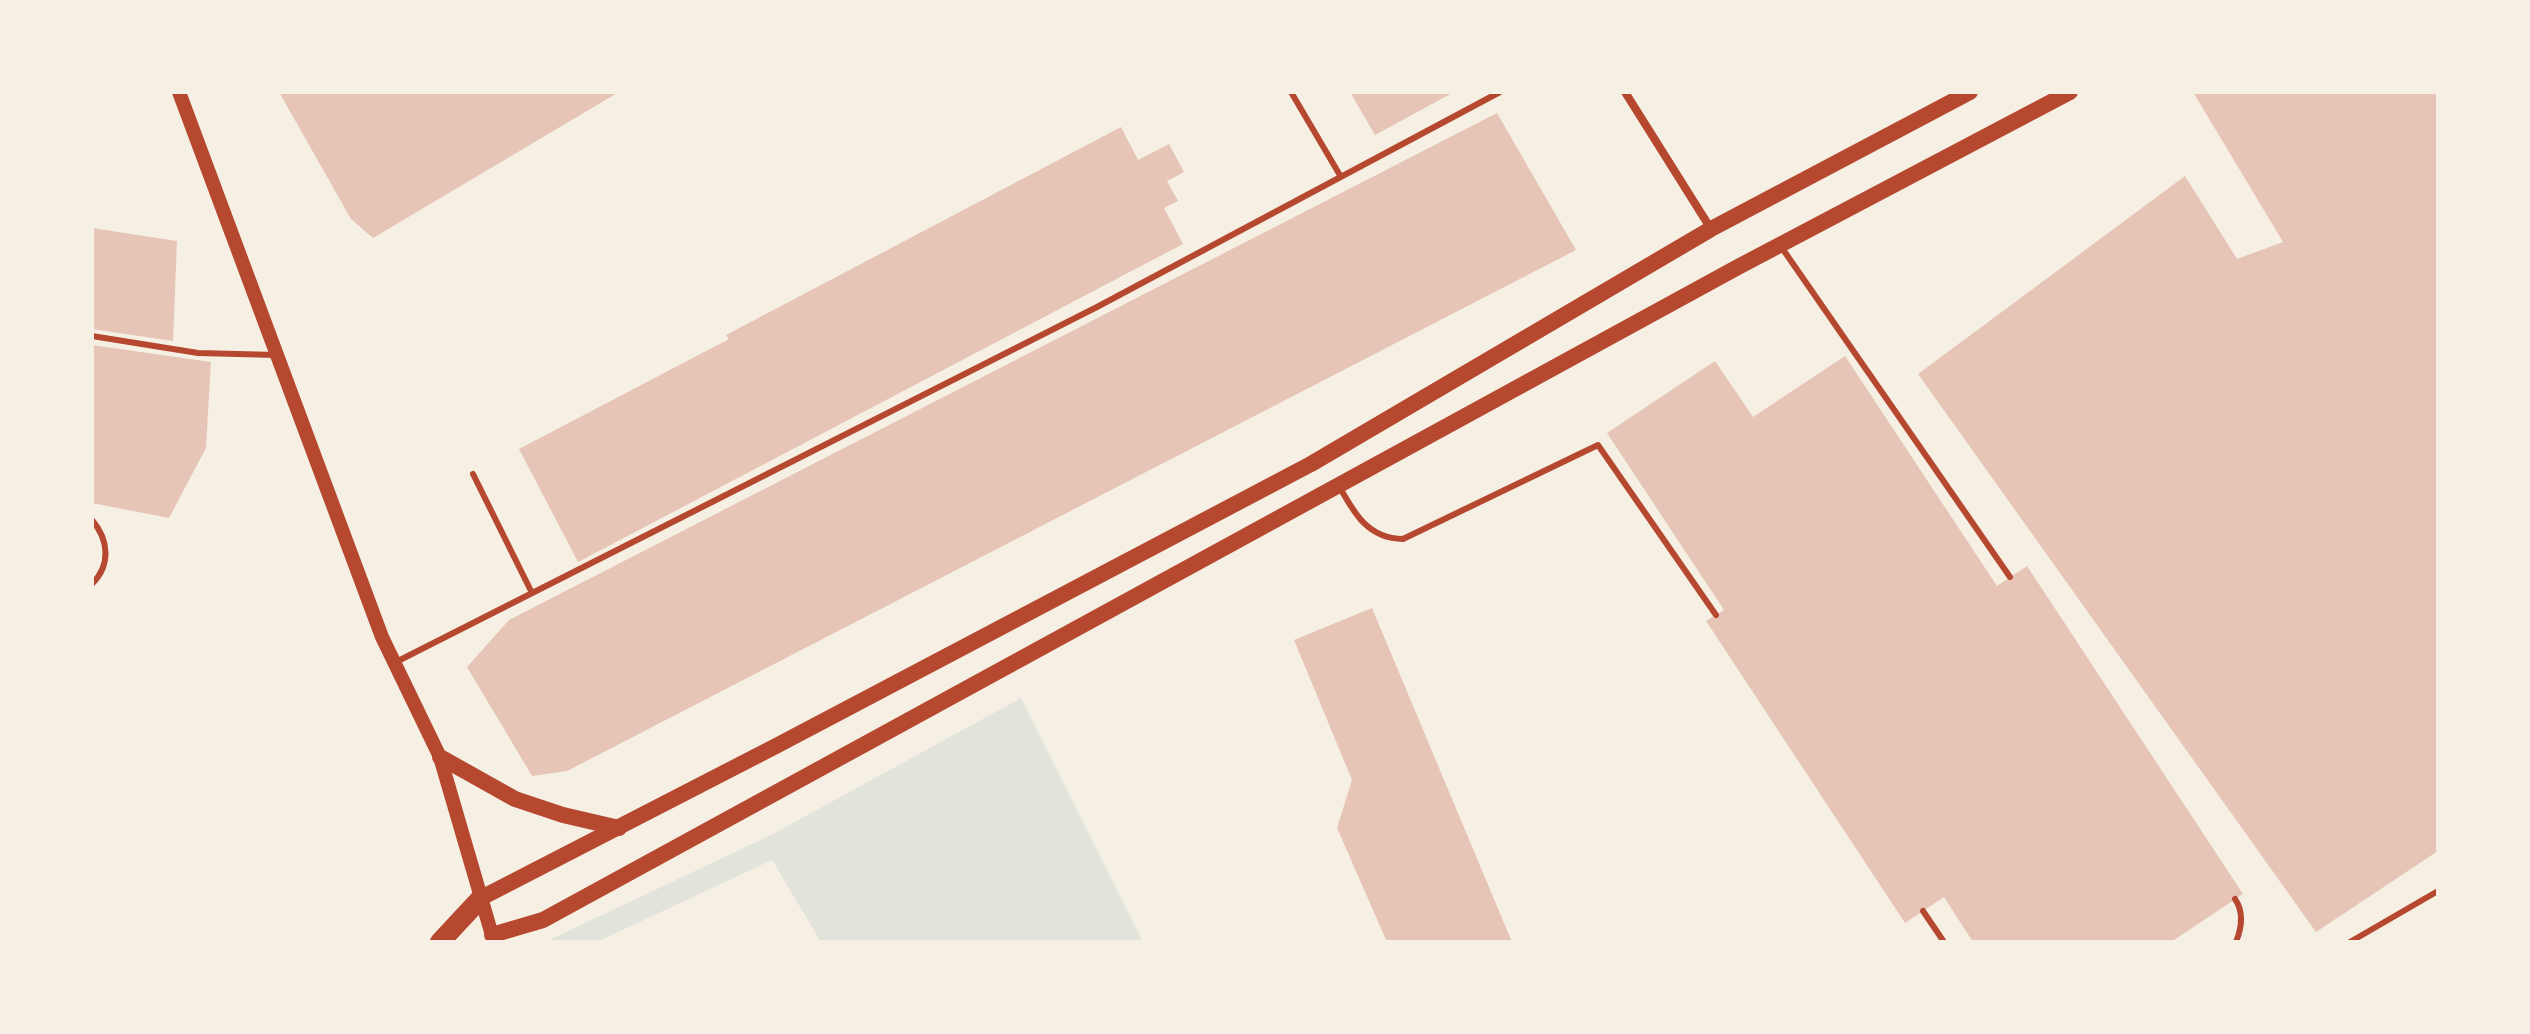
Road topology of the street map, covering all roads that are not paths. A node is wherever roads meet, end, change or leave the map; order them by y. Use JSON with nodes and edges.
{"nodes":[{"id":1,"x":179,"y":92,"type":"edge"},
{"id":2,"x":1291,"y":92,"type":"edge"},
{"id":3,"x":1500,"y":92,"type":"edge"},
{"id":4,"x":1625,"y":92,"type":"edge"},
{"id":5,"x":1970,"y":92,"type":"edge"},
{"id":6,"x":2070,"y":92,"type":"edge"},
{"id":7,"x":1341,"y":177,"type":"junction"},
{"id":8,"x":1711,"y":229,"type":"junction"},
{"id":9,"x":1780,"y":245,"type":"junction"},
{"id":10,"x":92,"y":336,"type":"edge"},
{"id":11,"x":277,"y":355,"type":"junction"},
{"id":12,"x":473,"y":474,"type":"dead end"},
{"id":13,"x":1338,"y":485,"type":"junction"},
{"id":14,"x":92,"y":520,"type":"edge"},
{"id":15,"x":2010,"y":577,"type":"dead end"},
{"id":16,"x":92,"y":584,"type":"edge"},
{"id":17,"x":532,"y":593,"type":"junction"},
{"id":18,"x":1716,"y":615,"type":"dead end"},
{"id":19,"x":394,"y":663,"type":"junction"},
{"id":20,"x":440,"y":757,"type":"junction"},
{"id":21,"x":619,"y":828,"type":"junction"},
{"id":22,"x":2438,"y":891,"type":"edge"},
{"id":23,"x":481,"y":898,"type":"junction"},
{"id":24,"x":2235,"y":899,"type":"dead end"},
{"id":25,"x":1923,"y":911,"type":"dead end"},
{"id":26,"x":493,"y":939,"type":"edge"},
{"id":27,"x":440,"y":942,"type":"edge"},
{"id":28,"x":1944,"y":942,"type":"edge"},
{"id":29,"x":2236,"y":942,"type":"edge"},
{"id":30,"x":2350,"y":942,"type":"edge"}],
"edges":[{"from":1,"to":11,"type":"street"},
{"from":2,"to":7,"type":"lane"},
{"from":3,"to":7,"type":"lane"},
{"from":4,"to":8,"type":"street"},
{"from":5,"to":8,"type":"main road"},
{"from":6,"to":9,"type":"main road"},
{"from":7,"to":17,"type":"lane"},
{"from":8,"to":21,"type":"main road"},
{"from":9,"to":13,"type":"main road"},
{"from":9,"to":15,"type":"lane"},
{"from":10,"to":11,"type":"lane"},
{"from":11,"to":19,"type":"street"},
{"from":12,"to":17,"type":"lane"},
{"from":13,"to":18,"type":"lane"},
{"from":13,"to":26,"type":"main road"},
{"from":14,"to":16,"type":"lane"},
{"from":17,"to":19,"type":"lane"},
{"from":19,"to":20,"type":"street"},
{"from":20,"to":21,"type":"main road"},
{"from":20,"to":23,"type":"street"},
{"from":21,"to":23,"type":"main road"},
{"from":22,"to":30,"type":"lane"},
{"from":23,"to":26,"type":"street"},
{"from":23,"to":27,"type":"main road"},
{"from":24,"to":29,"type":"lane"},
{"from":25,"to":28,"type":"lane"}]}
